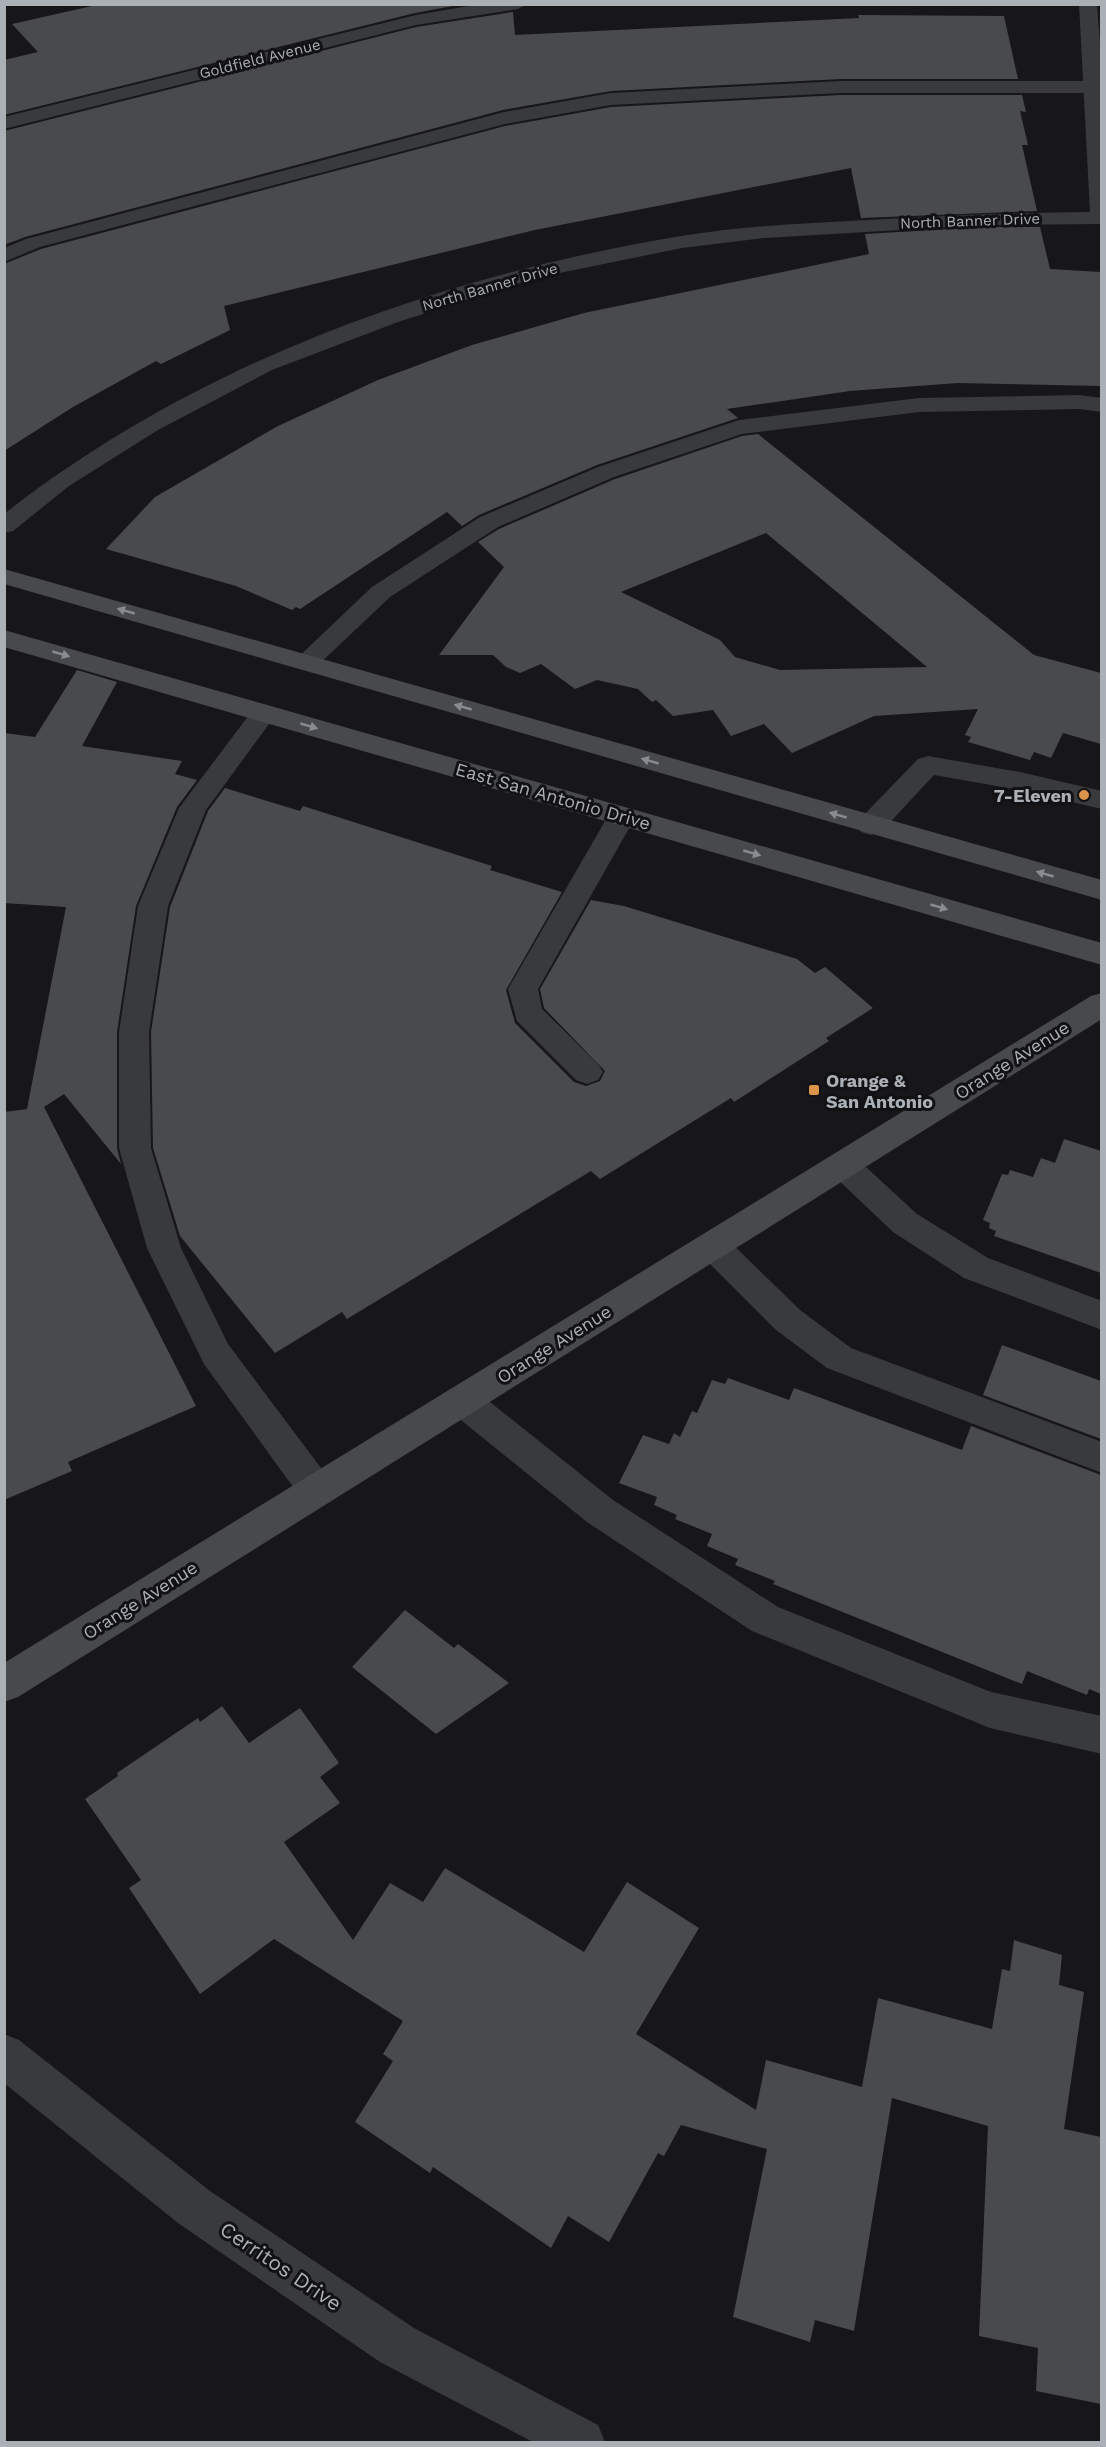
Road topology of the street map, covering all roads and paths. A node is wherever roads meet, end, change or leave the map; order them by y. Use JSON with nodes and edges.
{"nodes":[{"id":1,"x":518,"y":4,"type":"edge"},
{"id":2,"x":1088,"y":4,"type":"edge"},
{"id":3,"x":1097,"y":86,"type":"edge"},
{"id":4,"x":4,"y":123,"type":"edge"},
{"id":5,"x":1101,"y":218,"type":"edge"},
{"id":6,"x":4,"y":256,"type":"edge"},
{"id":7,"x":1101,"y":405,"type":"edge"},
{"id":8,"x":4,"y":526,"type":"edge"},
{"id":9,"x":4,"y":576,"type":"edge"},
{"id":10,"x":4,"y":638,"type":"edge"},
{"id":11,"x":306,"y":662,"type":"junction"},
{"id":12,"x":264,"y":713,"type":"junction"},
{"id":13,"x":1101,"y":800,"type":"edge"},
{"id":14,"x":622,"y":816,"type":"junction"},
{"id":15,"x":871,"y":825,"type":"junction"},
{"id":16,"x":1101,"y":890,"type":"edge"},
{"id":17,"x":1101,"y":954,"type":"edge"},
{"id":18,"x":1101,"y":1004,"type":"edge"},
{"id":19,"x":587,"y":1072,"type":"dead end"},
{"id":20,"x":843,"y":1164,"type":"junction"},
{"id":21,"x":712,"y":1245,"type":"junction"},
{"id":22,"x":1101,"y":1316,"type":"edge"},
{"id":23,"x":464,"y":1401,"type":"junction"},
{"id":24,"x":1101,"y":1458,"type":"edge"},
{"id":25,"x":316,"y":1491,"type":"junction"},
{"id":26,"x":4,"y":1684,"type":"edge"},
{"id":27,"x":1101,"y":1735,"type":"edge"},
{"id":28,"x":4,"y":2055,"type":"edge"},
{"id":29,"x":581,"y":2442,"type":"edge"}],
"edges":[{"from":1,"to":4,"type":"street","name":"Goldfield Avenue"},
{"from":2,"to":3,"type":"street"},
{"from":3,"to":5,"type":"street"},
{"from":3,"to":6,"type":"street"},
{"from":5,"to":8,"type":"street","name":"North Banner Drive"},
{"from":7,"to":11,"type":"street"},
{"from":11,"to":9,"type":"main road","one_way":true},
{"from":10,"to":12,"type":"main road","name":"East San Antonio Drive","one_way":true},
{"from":15,"to":11,"type":"main road","one_way":true},
{"from":12,"to":14,"type":"main road","name":"East San Antonio Drive","one_way":true},
{"from":12,"to":25,"type":"street"},
{"from":13,"to":15,"type":"street"},
{"from":14,"to":17,"type":"main road","name":"East San Antonio Drive","one_way":true},
{"from":14,"to":19,"type":"street"},
{"from":16,"to":15,"type":"main road","one_way":true},
{"from":18,"to":20,"type":"main road","name":"Orange Avenue"},
{"from":20,"to":21,"type":"main road","name":"Orange Avenue"},
{"from":20,"to":22,"type":"street"},
{"from":21,"to":23,"type":"main road","name":"Orange Avenue"},
{"from":21,"to":24,"type":"street"},
{"from":23,"to":25,"type":"main road","name":"Orange Avenue"},
{"from":23,"to":27,"type":"street"},
{"from":25,"to":26,"type":"main road","name":"Orange Avenue"},
{"from":28,"to":29,"type":"street","name":"Cerritos Drive"}]}
